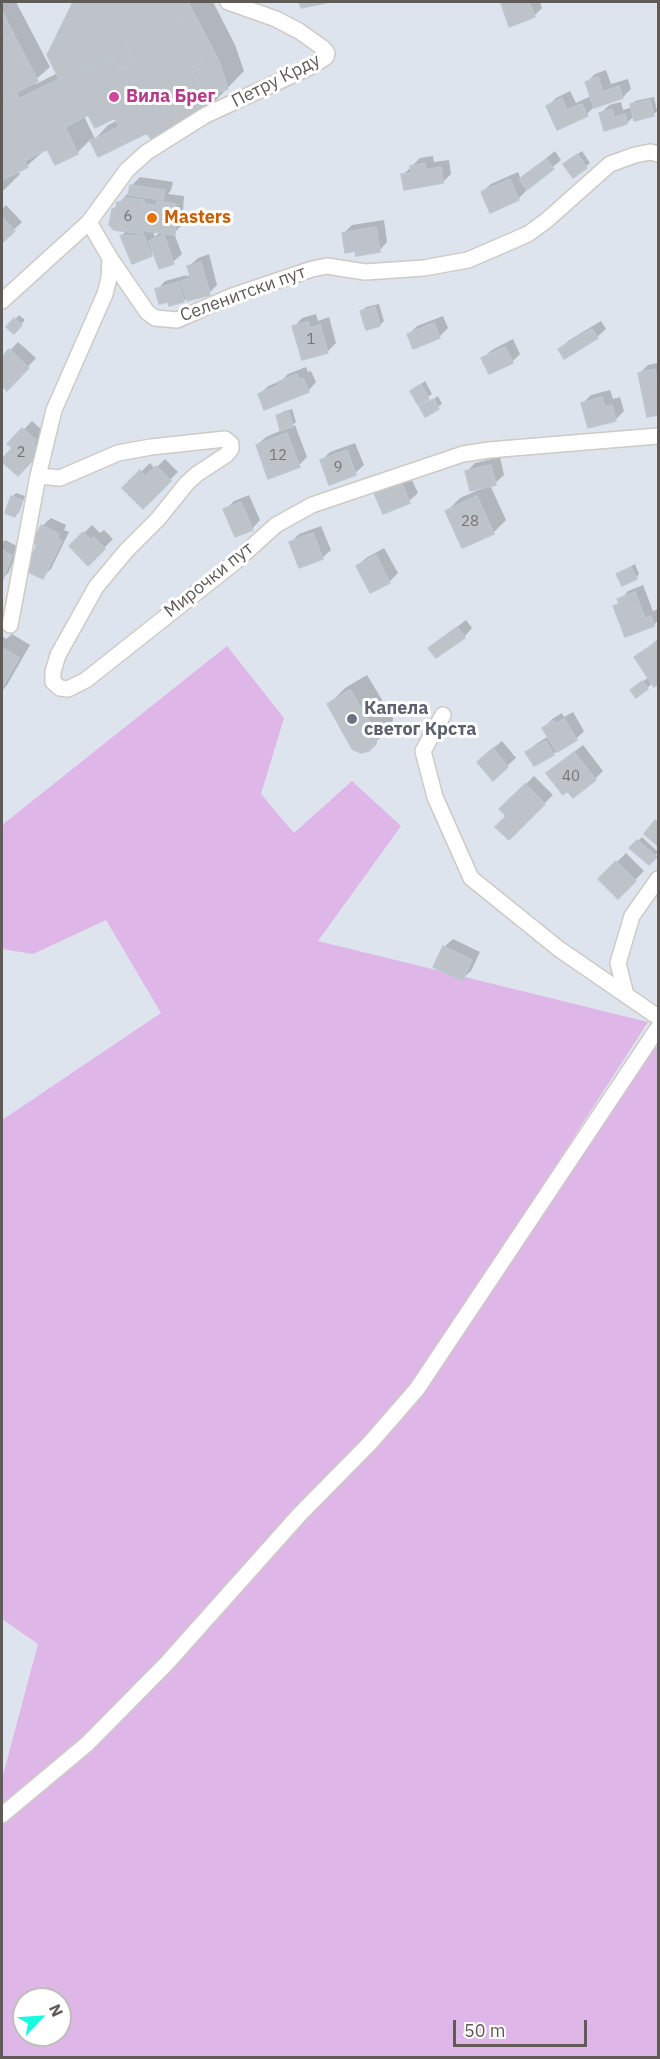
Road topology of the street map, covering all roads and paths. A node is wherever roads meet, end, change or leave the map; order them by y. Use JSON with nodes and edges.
{"nodes":[{"id":1,"x":228,"y":2,"type":"edge"},
{"id":2,"x":658,"y":154,"type":"edge"},
{"id":3,"x":90,"y":222,"type":"junction"},
{"id":4,"x":110,"y":258,"type":"junction"},
{"id":5,"x":2,"y":301,"type":"edge"},
{"id":6,"x":658,"y":436,"type":"edge"},
{"id":7,"x":38,"y":476,"type":"junction"},
{"id":8,"x":10,"y":625,"type":"dead end"},
{"id":9,"x":443,"y":715,"type":"dead end"},
{"id":10,"x":658,"y":879,"type":"edge"},
{"id":11,"x":626,"y":995,"type":"junction"},
{"id":12,"x":658,"y":1017,"type":"edge"},
{"id":13,"x":658,"y":1028,"type":"edge"},
{"id":14,"x":2,"y":1815,"type":"edge"}],
"edges":[{"from":1,"to":3,"type":"street","name":"Петру Крду"},
{"from":2,"to":4,"type":"street","name":"Селенитски пут"},
{"from":3,"to":4,"type":"street","name":"Селенитски пут"},
{"from":3,"to":5,"type":"street"},
{"from":4,"to":7,"type":"street"},
{"from":6,"to":7,"type":"street","name":"Мирочки пут"},
{"from":7,"to":8,"type":"street"},
{"from":9,"to":11,"type":"street"},
{"from":10,"to":11,"type":"street"},
{"from":11,"to":12,"type":"street"},
{"from":13,"to":14,"type":"street"}]}
